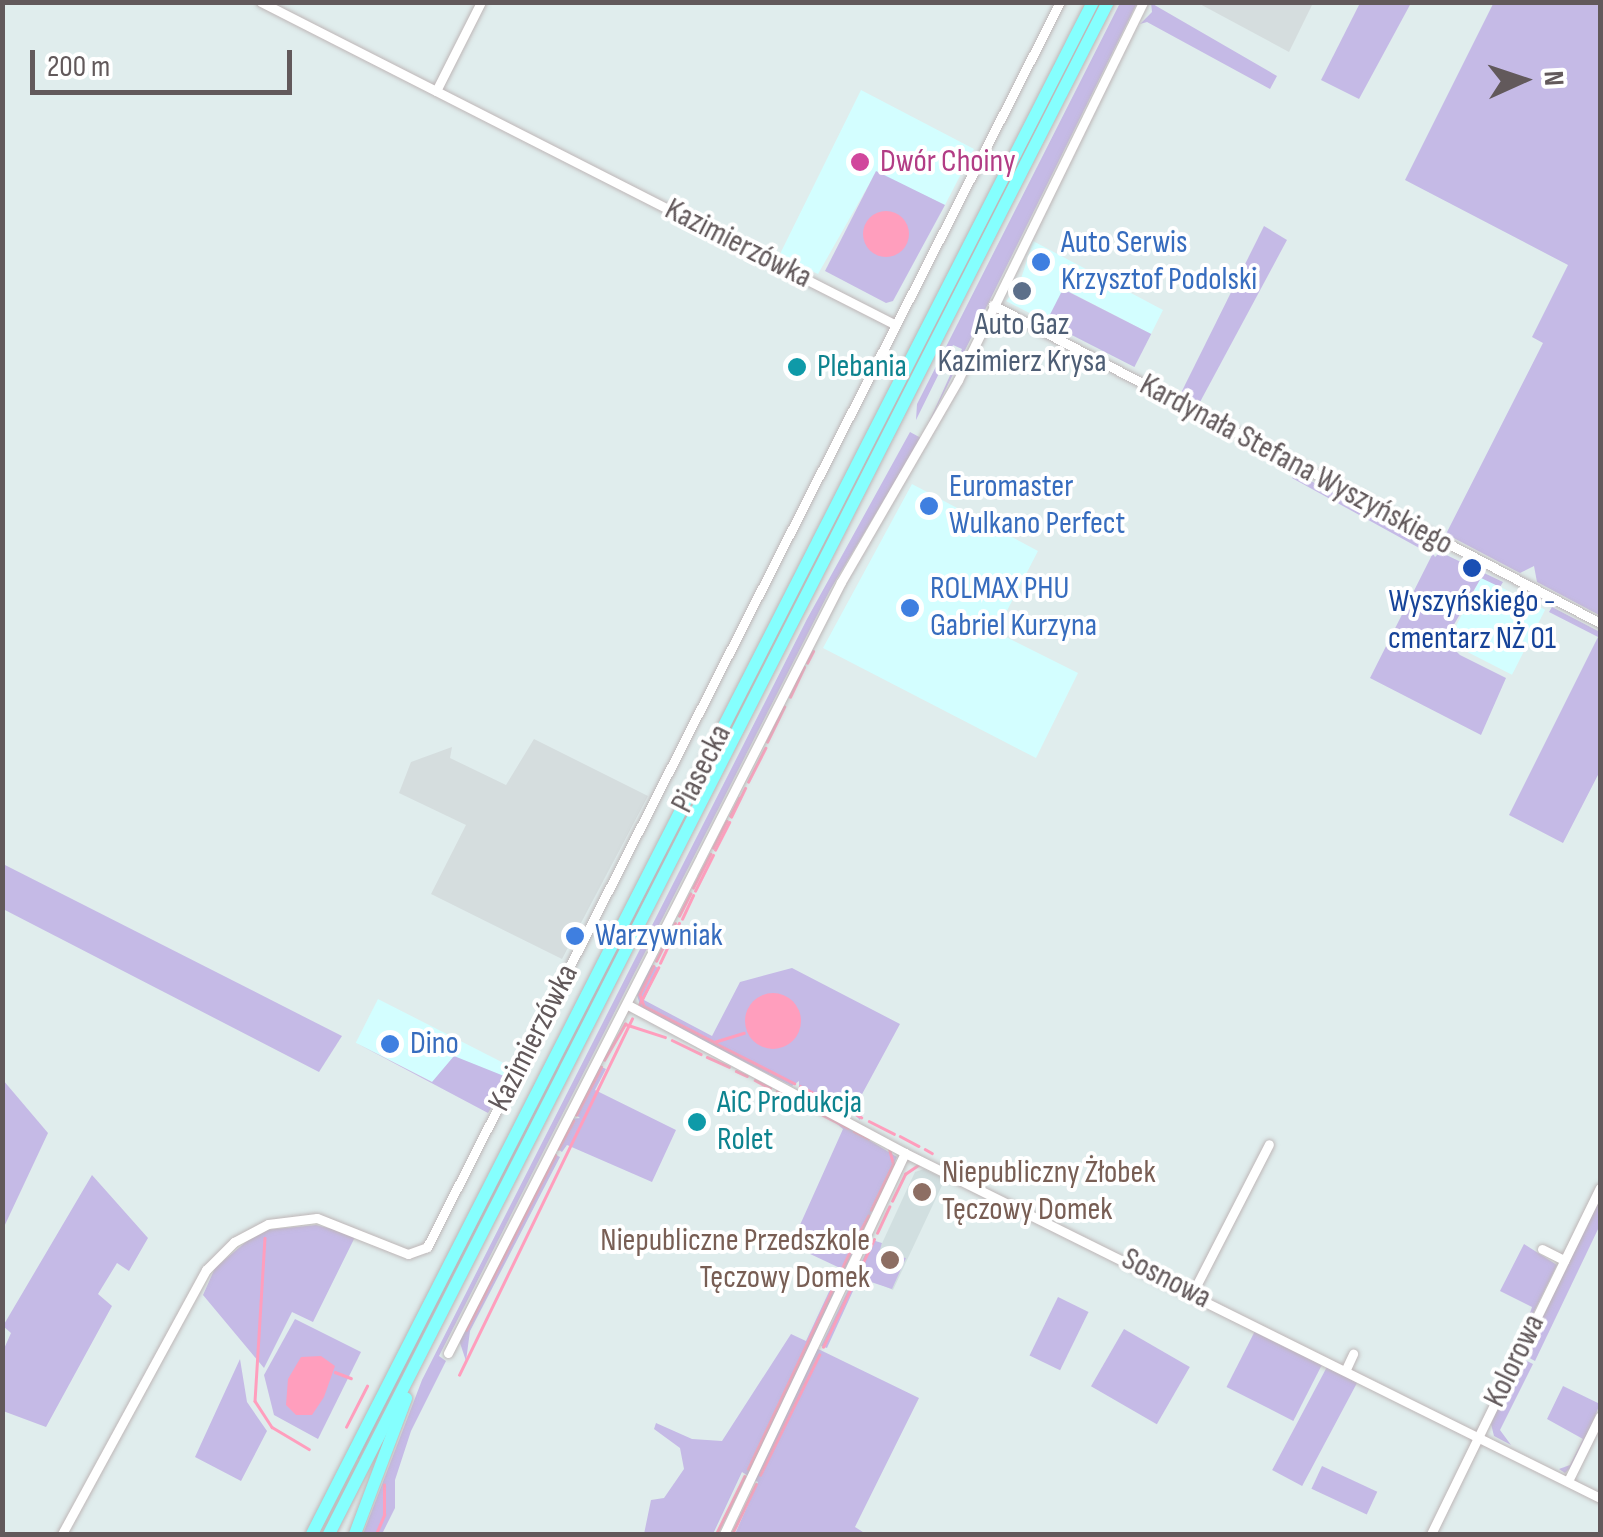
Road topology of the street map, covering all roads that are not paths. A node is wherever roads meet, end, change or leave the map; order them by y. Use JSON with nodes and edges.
{"nodes":[{"id":1,"x":261,"y":2,"type":"edge"},
{"id":2,"x":481,"y":2,"type":"edge"},
{"id":3,"x":1060,"y":2,"type":"edge"},
{"id":4,"x":1093,"y":2,"type":"edge"},
{"id":5,"x":1108,"y":2,"type":"edge"},
{"id":6,"x":1143,"y":2,"type":"edge"},
{"id":7,"x":436,"y":91,"type":"junction"},
{"id":8,"x":993,"y":305,"type":"junction"},
{"id":9,"x":892,"y":323,"type":"junction"},
{"id":10,"x":1552,"y":600,"type":"junction"},
{"id":11,"x":1547,"y":610,"type":"dead end"},
{"id":12,"x":1600,"y":623,"type":"edge"},
{"id":13,"x":628,"y":1005,"type":"junction"},
{"id":14,"x":1269,"y":1144,"type":"dead end"},
{"id":15,"x":904,"y":1154,"type":"junction"},
{"id":16,"x":1600,"y":1188,"type":"edge"},
{"id":17,"x":1542,"y":1249,"type":"dead end"},
{"id":18,"x":1564,"y":1260,"type":"junction"},
{"id":19,"x":1193,"y":1292,"type":"junction"},
{"id":20,"x":441,"y":1313,"type":"junction"},
{"id":21,"x":448,"y":1354,"type":"dead end"},
{"id":22,"x":1353,"y":1354,"type":"dead end"},
{"id":23,"x":1346,"y":1369,"type":"junction"},
{"id":24,"x":1600,"y":1416,"type":"edge"},
{"id":25,"x":1480,"y":1436,"type":"junction"},
{"id":26,"x":1568,"y":1481,"type":"junction"},
{"id":27,"x":1600,"y":1498,"type":"edge"},
{"id":28,"x":62,"y":1534,"type":"edge"},
{"id":29,"x":312,"y":1534,"type":"edge"},
{"id":30,"x":328,"y":1534,"type":"edge"},
{"id":31,"x":354,"y":1534,"type":"edge"},
{"id":32,"x":724,"y":1534,"type":"edge"},
{"id":33,"x":1431,"y":1534,"type":"edge"}],
"edges":[{"from":1,"to":7,"type":"street","name":"Kazimierzówka"},
{"from":2,"to":7,"type":"street"},
{"from":3,"to":9,"type":"street"},
{"from":4,"to":29,"type":"highway","name":"Piasecka"},
{"from":5,"to":20,"type":"highway","name":"Piasecka"},
{"from":6,"to":8,"type":"street"},
{"from":7,"to":9,"type":"street","name":"Kazimierzówka"},
{"from":8,"to":10,"type":"street","name":"Kardynała Stefana Wyszyńskiego"},
{"from":8,"to":13,"type":"street"},
{"from":9,"to":28,"type":"street","name":"Kazimierzówka"},
{"from":10,"to":11,"type":"street"},
{"from":10,"to":12,"type":"street","name":"Kardynała Stefana Wyszyńskiego"},
{"from":13,"to":15,"type":"street","name":"Sosnowa"},
{"from":13,"to":21,"type":"street"},
{"from":14,"to":19,"type":"street"},
{"from":15,"to":19,"type":"street","name":"Sosnowa"},
{"from":15,"to":32,"type":"street"},
{"from":16,"to":18,"type":"street","name":"Kolorowa"},
{"from":17,"to":18,"type":"street"},
{"from":18,"to":25,"type":"street","name":"Kolorowa"},
{"from":19,"to":23,"type":"street","name":"Sosnowa"},
{"from":20,"to":30,"type":"highway","name":"Piasecka"},
{"from":20,"to":31,"type":"highway"},
{"from":22,"to":23,"type":"street"},
{"from":23,"to":25,"type":"street","name":"Sosnowa"},
{"from":24,"to":26,"type":"street"},
{"from":25,"to":26,"type":"street","name":"Sosnowa"},
{"from":25,"to":33,"type":"street","name":"Kolorowa"},
{"from":26,"to":27,"type":"street","name":"Sosnowa"}]}
